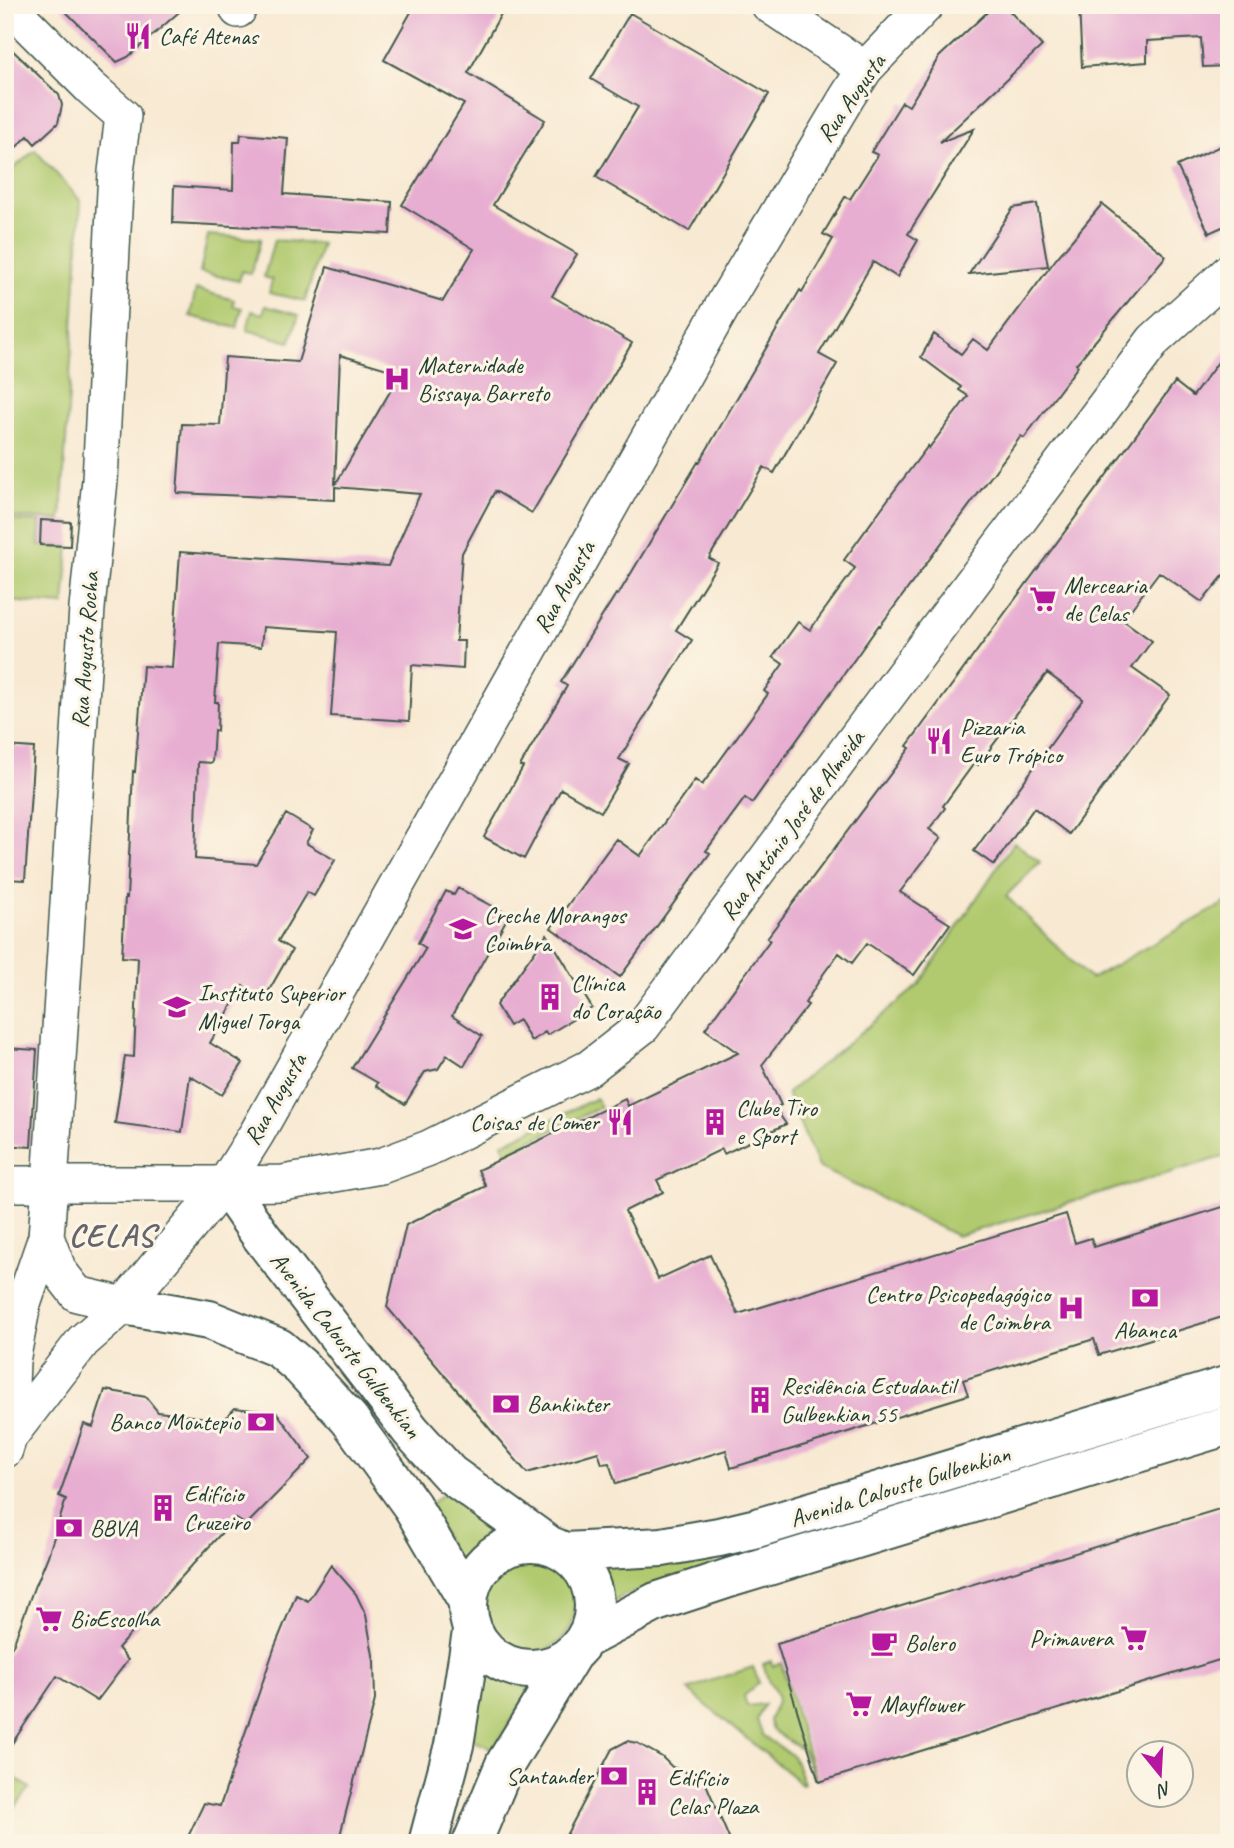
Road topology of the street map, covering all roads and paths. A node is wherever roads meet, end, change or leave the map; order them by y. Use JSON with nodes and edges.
{"nodes":[{"id":1,"x":8,"y":5,"type":"edge"},
{"id":2,"x":769,"y":5,"type":"edge"},
{"id":3,"x":926,"y":5,"type":"edge"},
{"id":4,"x":865,"y":69,"type":"junction"},
{"id":5,"x":1229,"y":272,"type":"edge"},
{"id":6,"x":5,"y":1184,"type":"edge"},
{"id":7,"x":50,"y":1184,"type":"junction"},
{"id":8,"x":225,"y":1184,"type":"junction"},
{"id":9,"x":46,"y":1237,"type":"junction"},
{"id":10,"x":124,"y":1305,"type":"junction"},
{"id":11,"x":1229,"y":1385,"type":"edge"},
{"id":12,"x":1229,"y":1425,"type":"edge"},
{"id":13,"x":7,"y":1444,"type":"edge"},
{"id":14,"x":556,"y":1548,"type":"junction"},
{"id":15,"x":469,"y":1616,"type":"junction"},
{"id":16,"x":579,"y":1647,"type":"junction"},
{"id":17,"x":428,"y":1843,"type":"edge"},
{"id":18,"x":472,"y":1843,"type":"edge"}],
"edges":[{"from":1,"to":7,"type":"street","name":"Rua Augusto Rocha"},
{"from":2,"to":4,"type":"street"},
{"from":3,"to":4,"type":"street","name":"Rua Augusta"},
{"from":4,"to":8,"type":"street","name":"Rua Augusta"},
{"from":5,"to":8,"type":"street","name":"Rua António José de Almeida"},
{"from":6,"to":7,"type":"street","name":"Rua António José de Almeida"},
{"from":7,"to":8,"type":"street","name":"Rua António José de Almeida"},
{"from":7,"to":9,"type":"street","name":"Rua Augusto Rocha"},
{"from":8,"to":10,"type":"street","name":"Rua Augusta"},
{"from":8,"to":14,"type":"main road","name":"Avenida Calouste Gulbenkian"},
{"from":9,"to":10,"type":"street"},
{"from":9,"to":13,"type":"street"},
{"from":10,"to":13,"type":"street","name":"Rua Augusta"},
{"from":10,"to":15,"type":"main road","name":"Avenida Calouste Gulbenkian"},
{"from":11,"to":14,"type":"main road","name":"Avenida Calouste Gulbenkian"},
{"from":12,"to":16,"type":"main road","name":"Avenida Calouste Gulbenkian"},
{"from":14,"to":15,"type":"main road","name":"Avenida Calouste Gulbenkian"},
{"from":14,"to":16,"type":"main road","name":"Avenida Calouste Gulbenkian"},
{"from":15,"to":16,"type":"main road","name":"Avenida Calouste Gulbenkian"},
{"from":15,"to":17,"type":"main road"},
{"from":16,"to":18,"type":"main road"}]}
